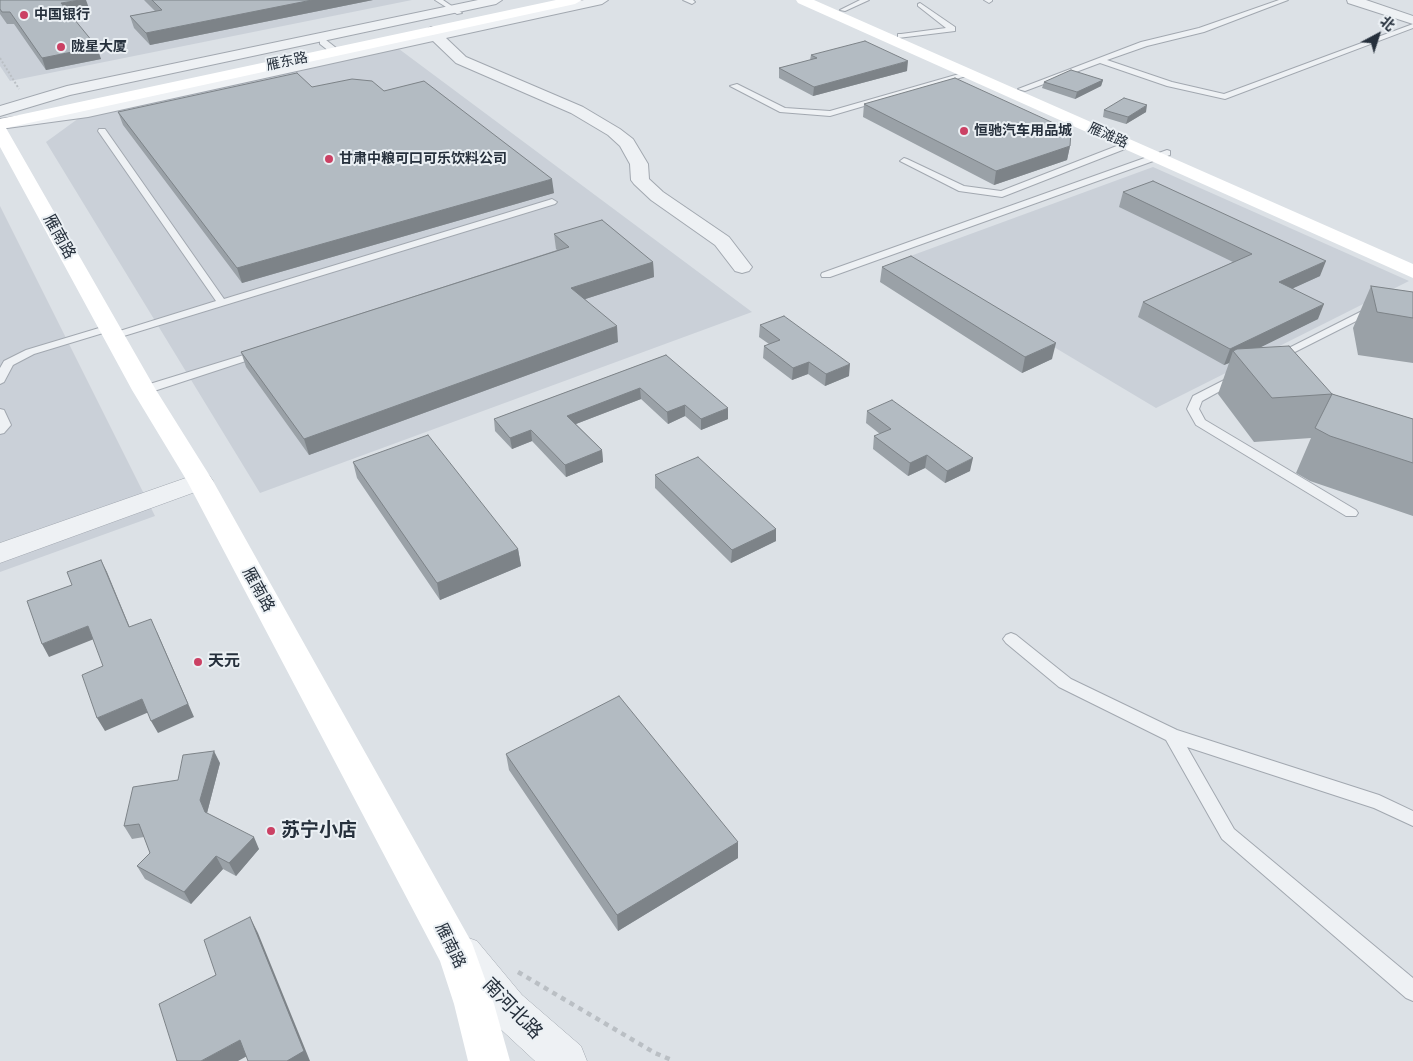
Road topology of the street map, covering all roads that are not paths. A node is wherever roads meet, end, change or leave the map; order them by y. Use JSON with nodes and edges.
{"nodes":[{"id":1,"x":438,"y":0,"type":"edge"},
{"id":2,"x":496,"y":0,"type":"edge"},
{"id":3,"x":519,"y":0,"type":"edge"},
{"id":4,"x":575,"y":0,"type":"edge"},
{"id":5,"x":602,"y":0,"type":"edge"},
{"id":6,"x":804,"y":0,"type":"edge"},
{"id":7,"x":819,"y":0,"type":"edge"},
{"id":8,"x":866,"y":0,"type":"edge"},
{"id":9,"x":1285,"y":0,"type":"edge"},
{"id":10,"x":1353,"y":0,"type":"edge"},
{"id":11,"x":920,"y":5,"type":"dead end"},
{"id":12,"x":842,"y":10,"type":"junction"},
{"id":13,"x":456,"y":11,"type":"junction"},
{"id":14,"x":1413,"y":20,"type":"edge"},
{"id":15,"x":1413,"y":26,"type":"edge"},
{"id":16,"x":434,"y":34,"type":"junction"},
{"id":17,"x":901,"y":36,"type":"junction"},
{"id":18,"x":323,"y":42,"type":"junction"},
{"id":19,"x":339,"y":54,"type":"junction"},
{"id":20,"x":1099,"y":60,"type":"junction"},
{"id":21,"x":969,"y":74,"type":"junction"},
{"id":22,"x":734,"y":86,"type":"dead end"},
{"id":23,"x":1022,"y":89,"type":"junction"},
{"id":24,"x":0,"y":112,"type":"edge"},
{"id":25,"x":0,"y":124,"type":"edge"},
{"id":26,"x":0,"y":131,"type":"edge"},
{"id":27,"x":102,"y":131,"type":"dead end"},
{"id":28,"x":1128,"y":145,"type":"junction"},
{"id":29,"x":1161,"y":155,"type":"junction"},
{"id":30,"x":904,"y":161,"type":"dead end"},
{"id":31,"x":552,"y":202,"type":"dead end"},
{"id":32,"x":1413,"y":262,"type":"edge"},
{"id":33,"x":742,"y":267,"type":"dead end"},
{"id":34,"x":1413,"y":272,"type":"edge"},
{"id":35,"x":826,"y":275,"type":"dead end"},
{"id":36,"x":1387,"y":302,"type":"edge"},
{"id":37,"x":222,"y":303,"type":"junction"},
{"id":38,"x":112,"y":332,"type":"junction"},
{"id":39,"x":275,"y":348,"type":"edge"},
{"id":40,"x":1263,"y":364,"type":"edge"},
{"id":41,"x":1246,"y":373,"type":"edge"},
{"id":42,"x":0,"y":380,"type":"edge"},
{"id":43,"x":144,"y":390,"type":"junction"},
{"id":44,"x":0,"y":413,"type":"edge"},
{"id":45,"x":0,"y":430,"type":"edge"},
{"id":46,"x":200,"y":481,"type":"junction"},
{"id":47,"x":1351,"y":512,"type":"dead end"},
{"id":48,"x":0,"y":553,"type":"edge"},
{"id":49,"x":1011,"y":639,"type":"dead end"},
{"id":50,"x":1172,"y":735,"type":"junction"},
{"id":51,"x":1413,"y":819,"type":"edge"},
{"id":52,"x":443,"y":930,"type":"junction"},
{"id":53,"x":1413,"y":991,"type":"edge"},
{"id":54,"x":489,"y":1061,"type":"edge"},
{"id":55,"x":566,"y":1061,"type":"edge"}],
"edges":[{"from":1,"to":13,"type":"lane"},
{"from":2,"to":13,"type":"street"},
{"from":3,"to":13,"type":"main road","name":"雁东路"},
{"from":4,"to":16,"type":"main road","name":"雁东路"},
{"from":5,"to":16,"type":"street"},
{"from":6,"to":21,"type":"main road","name":"雁滩路"},
{"from":7,"to":12,"type":"main road","name":"雁滩路"},
{"from":8,"to":12,"type":"lane"},
{"from":9,"to":20,"type":"lane"},
{"from":10,"to":14,"type":"street"},
{"from":11,"to":17,"type":"lane"},
{"from":12,"to":17,"type":"main road","name":"雁滩路"},
{"from":13,"to":18,"type":"main road","name":"雁东路"},
{"from":13,"to":24,"type":"street"},
{"from":15,"to":20,"type":"lane"},
{"from":16,"to":19,"type":"main road","name":"雁东路"},
{"from":16,"to":33,"type":"street"},
{"from":17,"to":23,"type":"main road","name":"雁滩路"},
{"from":18,"to":19,"type":"lane"},
{"from":18,"to":24,"type":"main road","name":"雁东路"},
{"from":19,"to":25,"type":"main road","name":"雁东路"},
{"from":20,"to":23,"type":"lane"},
{"from":21,"to":22,"type":"lane"},
{"from":21,"to":28,"type":"main road","name":"雁滩路"},
{"from":23,"to":29,"type":"main road","name":"雁滩路"},
{"from":26,"to":38,"type":"main road","name":"雁南路"},
{"from":27,"to":37,"type":"lane"},
{"from":28,"to":29,"type":"main road","name":"雁滩路"},
{"from":28,"to":30,"type":"lane"},
{"from":29,"to":32,"type":"main road","name":"雁滩路"},
{"from":29,"to":34,"type":"main road","name":"雁滩路"},
{"from":29,"to":35,"type":"lane"},
{"from":31,"to":37,"type":"lane"},
{"from":36,"to":40,"type":"lane"},
{"from":37,"to":38,"type":"lane"},
{"from":38,"to":42,"type":"lane"},
{"from":38,"to":43,"type":"main road","name":"雁南路"},
{"from":39,"to":43,"type":"lane"},
{"from":41,"to":47,"type":"lane"},
{"from":43,"to":46,"type":"main road","name":"雁南路"},
{"from":44,"to":45,"type":"lane"},
{"from":46,"to":48,"type":"street"},
{"from":46,"to":52,"type":"main road","name":"雁南路"},
{"from":49,"to":50,"type":"lane"},
{"from":50,"to":51,"type":"lane"},
{"from":50,"to":53,"type":"lane"},
{"from":52,"to":54,"type":"main road","name":"雁南路"},
{"from":52,"to":55,"type":"street","name":"南河北路"}]}
